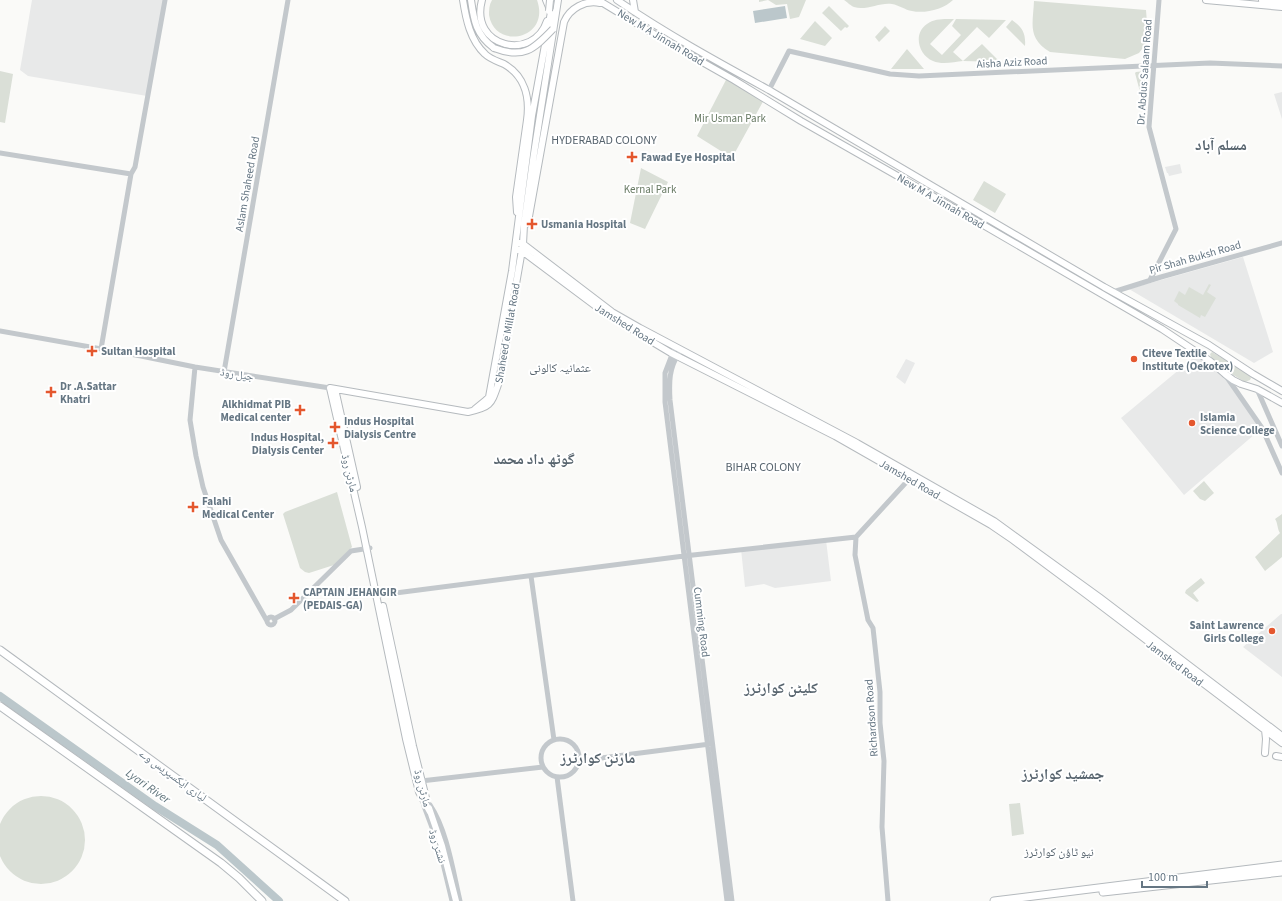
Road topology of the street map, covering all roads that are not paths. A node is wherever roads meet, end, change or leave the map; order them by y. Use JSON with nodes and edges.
{"nodes":[{"id":1,"x":164,"y":0,"type":"edge"},
{"id":2,"x":288,"y":0,"type":"edge"},
{"id":3,"x":463,"y":0,"type":"edge"},
{"id":4,"x":470,"y":0,"type":"edge"},
{"id":5,"x":482,"y":0,"type":"edge"},
{"id":6,"x":546,"y":0,"type":"edge"},
{"id":7,"x":550,"y":0,"type":"edge"},
{"id":8,"x":558,"y":0,"type":"edge"},
{"id":9,"x":598,"y":0,"type":"edge"},
{"id":10,"x":617,"y":0,"type":"edge"},
{"id":11,"x":633,"y":0,"type":"edge"},
{"id":12,"x":1159,"y":0,"type":"edge"},
{"id":13,"x":1206,"y":0,"type":"edge"},
{"id":14,"x":1282,"y":1,"type":"edge"},
{"id":15,"x":1263,"y":2,"type":"edge"},
{"id":16,"x":610,"y":7,"type":"junction"},
{"id":17,"x":1282,"y":7,"type":"edge"},
{"id":18,"x":635,"y":12,"type":"junction"},
{"id":19,"x":554,"y":29,"type":"junction"},
{"id":20,"x":1155,"y":66,"type":"junction"},
{"id":21,"x":1282,"y":66,"type":"edge"},
{"id":22,"x":769,"y":90,"type":"junction"},
{"id":23,"x":0,"y":153,"type":"edge"},
{"id":24,"x":131,"y":174,"type":"junction"},
{"id":25,"x":520,"y":224,"type":"junction"},
{"id":26,"x":1282,"y":243,"type":"edge"},
{"id":27,"x":519,"y":246,"type":"junction"},
{"id":28,"x":1150,"y":280,"type":"junction"},
{"id":29,"x":1113,"y":292,"type":"junction"},
{"id":30,"x":0,"y":331,"type":"edge"},
{"id":31,"x":101,"y":349,"type":"junction"},
{"id":32,"x":676,"y":351,"type":"junction"},
{"id":33,"x":195,"y":367,"type":"junction"},
{"id":34,"x":224,"y":372,"type":"junction"},
{"id":35,"x":1225,"y":374,"type":"junction"},
{"id":36,"x":332,"y":389,"type":"junction"},
{"id":37,"x":1257,"y":389,"type":"junction"},
{"id":38,"x":1282,"y":391,"type":"edge"},
{"id":39,"x":1282,"y":403,"type":"edge"},
{"id":40,"x":474,"y":410,"type":"joint"},
{"id":41,"x":1282,"y":446,"type":"edge"},
{"id":42,"x":1282,"y":474,"type":"edge"},
{"id":43,"x":911,"y":476,"type":"junction"},
{"id":44,"x":856,"y":537,"type":"junction"},
{"id":45,"x":368,"y":548,"type":"junction"},
{"id":46,"x":686,"y":556,"type":"junction"},
{"id":47,"x":531,"y":576,"type":"junction"},
{"id":48,"x":380,"y":595,"type":"junction"},
{"id":49,"x":0,"y":650,"type":"edge"},
{"id":50,"x":0,"y":706,"type":"edge"},
{"id":51,"x":1265,"y":730,"type":"junction"},
{"id":52,"x":554,"y":740,"type":"junction"},
{"id":53,"x":1281,"y":740,"type":"edge"},
{"id":54,"x":710,"y":744,"type":"junction"},
{"id":55,"x":1266,"y":753,"type":"dead end"},
{"id":56,"x":578,"y":761,"type":"junction"},
{"id":57,"x":543,"y":767,"type":"junction"},
{"id":58,"x":556,"y":776,"type":"junction"},
{"id":59,"x":421,"y":781,"type":"junction"},
{"id":60,"x":419,"y":792,"type":"junction"},
{"id":61,"x":427,"y":801,"type":"junction"},
{"id":62,"x":430,"y":812,"type":"junction"},
{"id":63,"x":1282,"y":865,"type":"edge"},
{"id":64,"x":1282,"y":872,"type":"edge"},
{"id":65,"x":262,"y":901,"type":"edge"},
{"id":66,"x":346,"y":901,"type":"edge"},
{"id":67,"x":452,"y":901,"type":"edge"},
{"id":68,"x":456,"y":901,"type":"edge"},
{"id":69,"x":460,"y":901,"type":"edge"},
{"id":70,"x":573,"y":901,"type":"edge"},
{"id":71,"x":727,"y":901,"type":"edge"},
{"id":72,"x":732,"y":901,"type":"edge"},
{"id":73,"x":888,"y":901,"type":"edge"},
{"id":74,"x":994,"y":901,"type":"edge"},
{"id":75,"x":1028,"y":901,"type":"edge"}],
"edges":[{"from":1,"to":24,"type":"street"},
{"from":2,"to":34,"type":"street","name":"Aslam Shaheed Road"},
{"from":3,"to":25,"type":"main road"},
{"from":4,"to":19,"type":"main road","bridge":true},
{"from":5,"to":7,"type":"main road","bridge":true},
{"from":6,"to":25,"type":"main road"},
{"from":8,"to":19,"type":"main road"},
{"from":9,"to":16,"type":"main road","name":"New M A Jinnah Road"},
{"from":10,"to":18,"type":"main road","name":"New M A Jinnah Road"},
{"from":11,"to":18,"type":"main road"},
{"from":12,"to":20,"type":"street","name":"Dr. Abdus Salaam Road"},
{"from":13,"to":15,"type":"main road"},
{"from":14,"to":15,"type":"main road"},
{"from":15,"to":17,"type":"main road"},
{"from":16,"to":25,"type":"main road"},
{"from":16,"to":35,"type":"main road","name":"New M A Jinnah Road"},
{"from":18,"to":22,"type":"main road","name":"New M A Jinnah Road"},
{"from":19,"to":25,"type":"main road"},
{"from":20,"to":21,"type":"street","name":"Aisha Aziz Road"},
{"from":20,"to":22,"type":"street","name":"Aisha Aziz Road"},
{"from":20,"to":28,"type":"street","name":"Dr. Abdus Salaam Road"},
{"from":22,"to":29,"type":"main road","name":"New M A Jinnah Road"},
{"from":23,"to":24,"type":"street"},
{"from":24,"to":31,"type":"street"},
{"from":25,"to":27,"type":"main road","name":"Shaheed e Millat Road"},
{"from":26,"to":28,"type":"street","name":"Pir Shah Buksh Road"},
{"from":27,"to":32,"type":"main road","name":"Jamshed Road"},
{"from":27,"to":40,"type":"main road","name":"Shaheed e Millat Road"},
{"from":28,"to":29,"type":"street","name":"Pir Shah Buksh Road"},
{"from":29,"to":38,"type":"main road","name":"New M A Jinnah Road"},
{"from":30,"to":31,"type":"street","name":"جیل روڈ"},
{"from":31,"to":33,"type":"street","name":"جیل روڈ"},
{"from":32,"to":43,"type":"main road","name":"Jamshed Road"},
{"from":32,"to":46,"type":"street","name":"Cumming Road"},
{"from":33,"to":34,"type":"street","name":"جیل روڈ"},
{"from":33,"to":45,"type":"street"},
{"from":34,"to":36,"type":"street","name":"جیل روڈ"},
{"from":35,"to":37,"type":"main road","name":"New M A Jinnah Road"},
{"from":35,"to":42,"type":"street"},
{"from":36,"to":40,"type":"main road","name":"جیل روڈ"},
{"from":36,"to":45,"type":"main road","name":"مارٹن روڈ"},
{"from":37,"to":39,"type":"main road","name":"New M A Jinnah Road"},
{"from":37,"to":41,"type":"street"},
{"from":43,"to":44,"type":"street"},
{"from":43,"to":51,"type":"main road","name":"Jamshed Road"},
{"from":43,"to":53,"type":"main road","name":"Jamshed Road"},
{"from":44,"to":46,"type":"street"},
{"from":44,"to":73,"type":"street","name":"Richardson Road"},
{"from":45,"to":48,"type":"main road","name":"مارٹن روڈ"},
{"from":45,"to":60,"type":"main road","name":"مارٹن روڈ"},
{"from":46,"to":47,"type":"street"},
{"from":46,"to":54,"type":"street","name":"Cumming Road"},
{"from":47,"to":48,"type":"street"},
{"from":47,"to":52,"type":"street"},
{"from":48,"to":59,"type":"main road","name":"مارٹن روڈ"},
{"from":49,"to":66,"type":"highway","name":"لیاری ایکسپریس وے"},
{"from":50,"to":65,"type":"highway"},
{"from":51,"to":53,"type":"main road","name":"Jamshed Road"},
{"from":51,"to":55,"type":"main road"},
{"from":52,"to":56,"type":"street"},
{"from":52,"to":57,"type":"street"},
{"from":54,"to":56,"type":"street"},
{"from":54,"to":71,"type":"street","name":"Cumming Road"},
{"from":54,"to":72,"type":"street","name":"Cumming Road"},
{"from":56,"to":58,"type":"street"},
{"from":57,"to":58,"type":"street"},
{"from":57,"to":59,"type":"street"},
{"from":58,"to":70,"type":"street"},
{"from":59,"to":61,"type":"main road","name":"مارٹن روڈ"},
{"from":60,"to":62,"type":"main road","name":"مارٹن روڈ"},
{"from":60,"to":67,"type":"street","name":"نشتر روڈ"},
{"from":61,"to":62,"type":"main road","name":"مارٹن روڈ"},
{"from":61,"to":69,"type":"street","name":"نشتر روڈ"},
{"from":62,"to":68,"type":"main road","name":"نشتر روڈ"},
{"from":63,"to":74,"type":"highway"},
{"from":64,"to":75,"type":"highway"}]}
